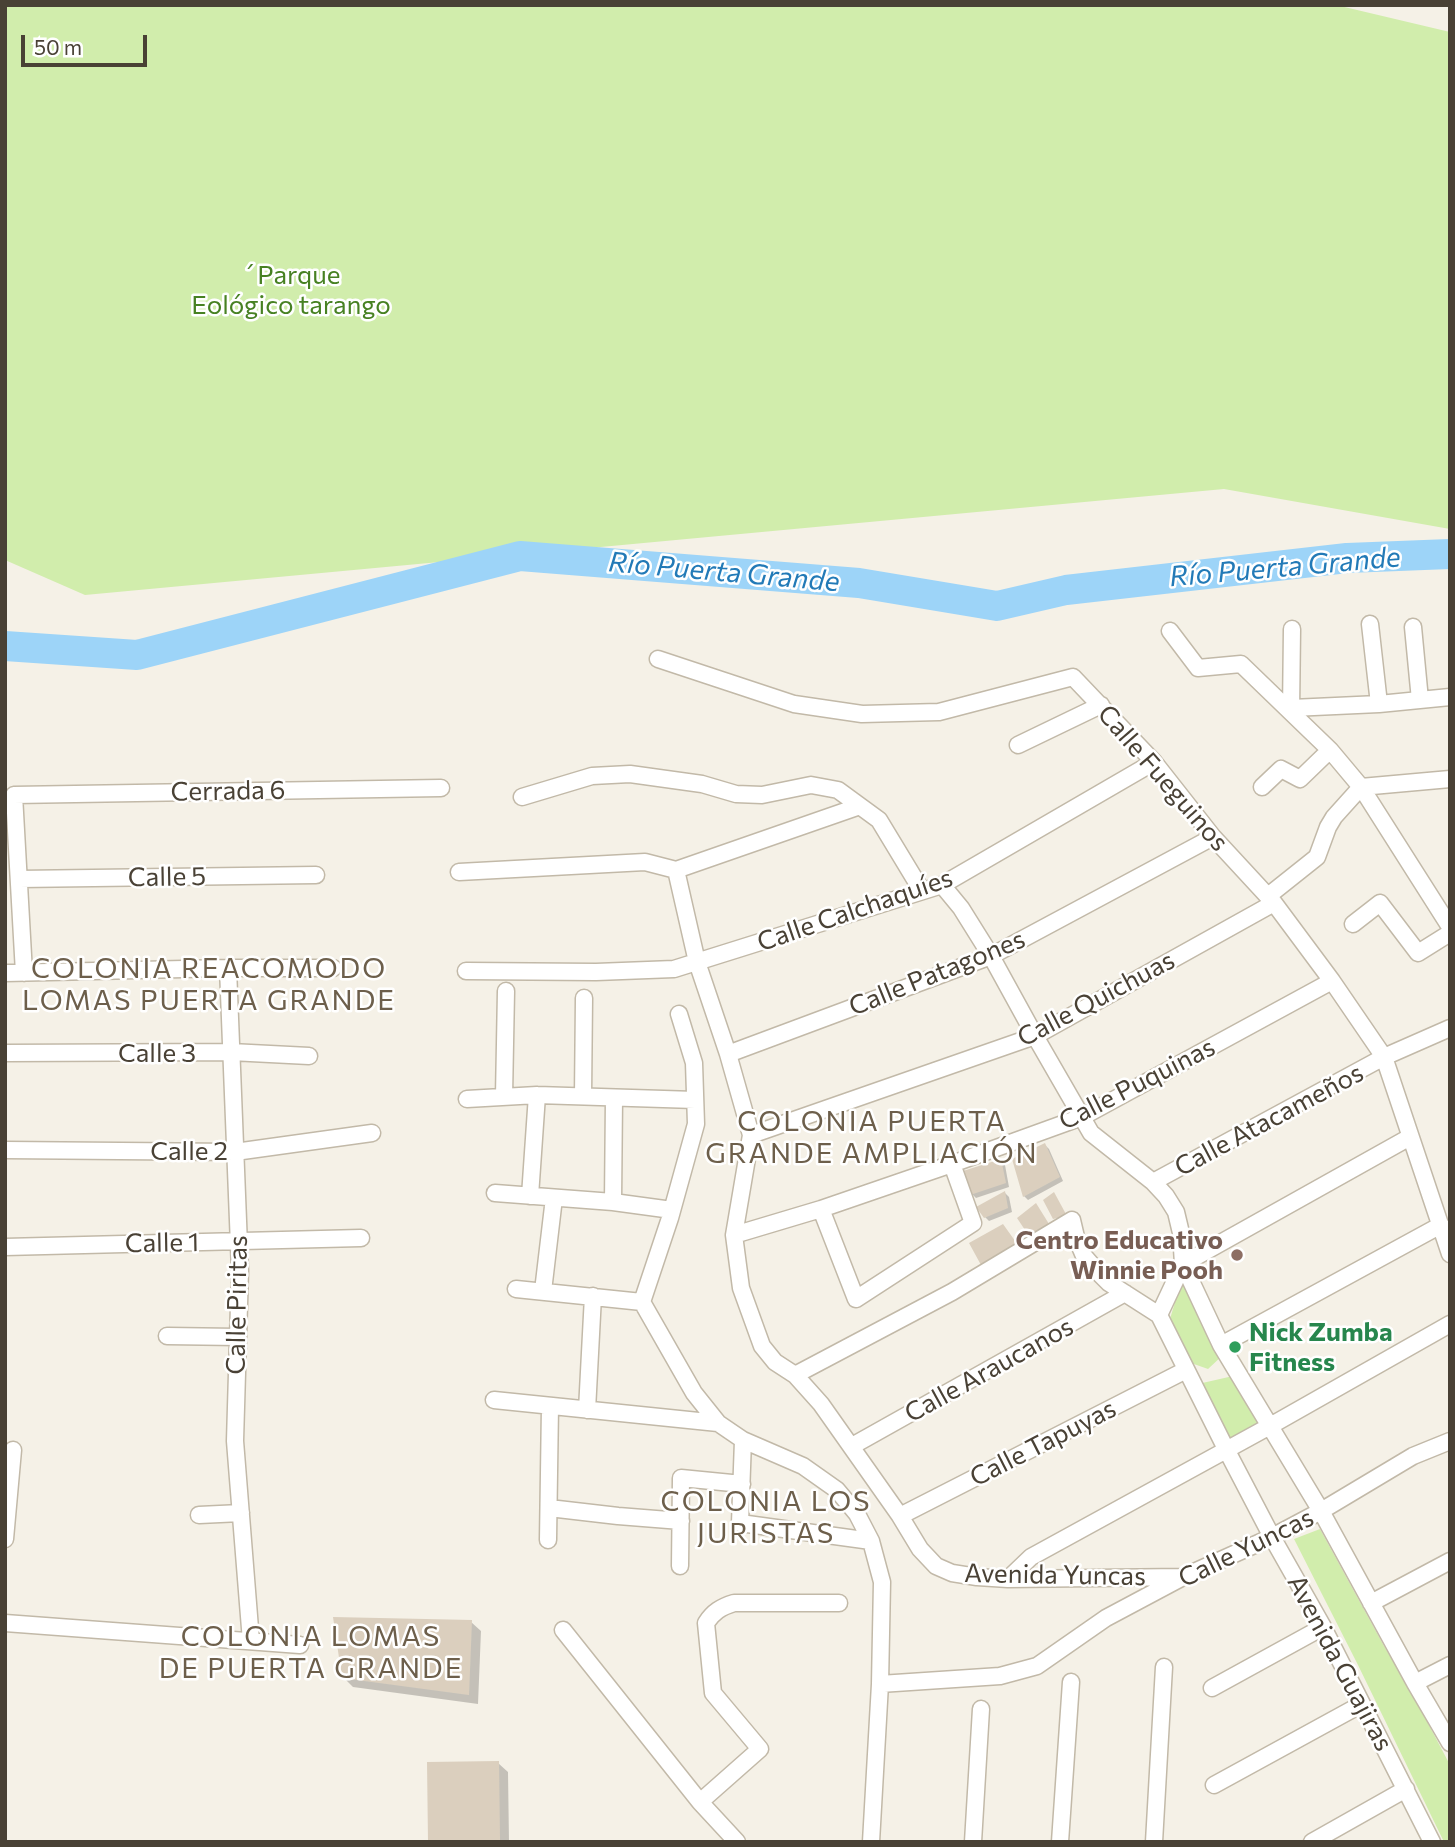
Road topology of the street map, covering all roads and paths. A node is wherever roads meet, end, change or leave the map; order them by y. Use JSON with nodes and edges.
{"nodes":[{"id":1,"x":1370,"y":624,"type":"dead end"},
{"id":2,"x":1413,"y":627,"type":"dead end"},
{"id":3,"x":1292,"y":629,"type":"dead end"},
{"id":4,"x":1170,"y":631,"type":"dead end"},
{"id":5,"x":658,"y":659,"type":"dead end"},
{"id":6,"x":1450,"y":697,"type":"edge"},
{"id":7,"x":1420,"y":700,"type":"junction"},
{"id":8,"x":1379,"y":704,"type":"junction"},
{"id":9,"x":1101,"y":705,"type":"junction"},
{"id":10,"x":1291,"y":710,"type":"junction"},
{"id":11,"x":1018,"y":745,"type":"dead end"},
{"id":12,"x":1330,"y":750,"type":"junction"},
{"id":13,"x":1154,"y":761,"type":"junction"},
{"id":14,"x":1450,"y":779,"type":"edge"},
{"id":15,"x":1262,"y":786,"type":"dead end"},
{"id":16,"x":1361,"y":787,"type":"junction"},
{"id":17,"x":441,"y":788,"type":"dead end"},
{"id":18,"x":522,"y":797,"type":"dead end"},
{"id":19,"x":860,"y":806,"type":"junction"},
{"id":20,"x":1213,"y":837,"type":"junction"},
{"id":21,"x":676,"y":870,"type":"junction"},
{"id":22,"x":459,"y":872,"type":"dead end"},
{"id":23,"x":316,"y":875,"type":"dead end"},
{"id":24,"x":19,"y":879,"type":"junction"},
{"id":25,"x":942,"y":885,"type":"junction"},
{"id":26,"x":922,"y":891,"type":"junction"},
{"id":27,"x":1271,"y":899,"type":"junction"},
{"id":28,"x":1353,"y":924,"type":"dead end"},
{"id":29,"x":1450,"y":927,"type":"edge"},
{"id":30,"x":1450,"y":933,"type":"edge"},
{"id":31,"x":991,"y":956,"type":"junction"},
{"id":32,"x":697,"y":962,"type":"junction"},
{"id":33,"x":228,"y":968,"type":"junction"},
{"id":34,"x":333,"y":968,"type":"dead end"},
{"id":35,"x":466,"y":971,"type":"dead end"},
{"id":36,"x":5,"y":973,"type":"edge"},
{"id":37,"x":24,"y":973,"type":"junction"},
{"id":38,"x":1332,"y":981,"type":"junction"},
{"id":39,"x":506,"y":991,"type":"dead end"},
{"id":40,"x":584,"y":998,"type":"dead end"},
{"id":41,"x":679,"y":1014,"type":"dead end"},
{"id":42,"x":1450,"y":1028,"type":"edge"},
{"id":43,"x":1035,"y":1036,"type":"junction"},
{"id":44,"x":231,"y":1052,"type":"junction"},
{"id":45,"x":5,"y":1053,"type":"edge"},
{"id":46,"x":728,"y":1054,"type":"junction"},
{"id":47,"x":309,"y":1056,"type":"dead end"},
{"id":48,"x":1384,"y":1058,"type":"junction"},
{"id":49,"x":537,"y":1095,"type":"junction"},
{"id":50,"x":504,"y":1096,"type":"junction"},
{"id":51,"x":583,"y":1096,"type":"junction"},
{"id":52,"x":614,"y":1098,"type":"junction"},
{"id":53,"x":467,"y":1099,"type":"dead end"},
{"id":54,"x":695,"y":1100,"type":"junction"},
{"id":55,"x":1082,"y":1117,"type":"junction"},
{"id":56,"x":372,"y":1133,"type":"dead end"},
{"id":57,"x":751,"y":1135,"type":"junction"},
{"id":58,"x":1410,"y":1136,"type":"junction"},
{"id":59,"x":5,"y":1150,"type":"edge"},
{"id":60,"x":235,"y":1152,"type":"junction"},
{"id":61,"x":952,"y":1164,"type":"junction"},
{"id":62,"x":1153,"y":1182,"type":"junction"},
{"id":63,"x":495,"y":1193,"type":"dead end"},
{"id":64,"x":530,"y":1196,"type":"junction"},
{"id":65,"x":554,"y":1198,"type":"junction"},
{"id":66,"x":613,"y":1202,"type":"junction"},
{"id":67,"x":821,"y":1209,"type":"junction"},
{"id":68,"x":672,"y":1210,"type":"junction"},
{"id":69,"x":1441,"y":1225,"type":"junction"},
{"id":70,"x":734,"y":1235,"type":"junction"},
{"id":71,"x":361,"y":1238,"type":"dead end"},
{"id":72,"x":239,"y":1241,"type":"junction"},
{"id":73,"x":5,"y":1247,"type":"edge"},
{"id":74,"x":1450,"y":1254,"type":"edge"},
{"id":75,"x":1183,"y":1264,"type":"junction"},
{"id":76,"x":516,"y":1289,"type":"dead end"},
{"id":77,"x":543,"y":1292,"type":"junction"},
{"id":78,"x":1125,"y":1293,"type":"junction"},
{"id":79,"x":593,"y":1296,"type":"junction"},
{"id":80,"x":642,"y":1302,"type":"junction"},
{"id":81,"x":1159,"y":1315,"type":"junction"},
{"id":82,"x":1450,"y":1324,"type":"edge"},
{"id":83,"x":167,"y":1336,"type":"dead end"},
{"id":84,"x":238,"y":1337,"type":"junction"},
{"id":85,"x":1221,"y":1345,"type":"junction"},
{"id":86,"x":1186,"y":1370,"type":"junction"},
{"id":87,"x":795,"y":1375,"type":"junction"},
{"id":88,"x":494,"y":1400,"type":"dead end"},
{"id":89,"x":550,"y":1406,"type":"junction"},
{"id":90,"x":587,"y":1410,"type":"junction"},
{"id":91,"x":718,"y":1423,"type":"junction"},
{"id":92,"x":1270,"y":1426,"type":"junction"},
{"id":93,"x":743,"y":1440,"type":"junction"},
{"id":94,"x":1450,"y":1441,"type":"edge"},
{"id":95,"x":852,"y":1446,"type":"junction"},
{"id":96,"x":1226,"y":1449,"type":"junction"},
{"id":97,"x":13,"y":1450,"type":"dead end"},
{"id":98,"x":742,"y":1484,"type":"junction"},
{"id":99,"x":549,"y":1508,"type":"junction"},
{"id":100,"x":1321,"y":1511,"type":"junction"},
{"id":101,"x":241,"y":1513,"type":"junction"},
{"id":102,"x":199,"y":1515,"type":"dead end"},
{"id":103,"x":900,"y":1517,"type":"junction"},
{"id":104,"x":681,"y":1521,"type":"junction"},
{"id":105,"x":1272,"y":1537,"type":"junction"},
{"id":106,"x":5,"y":1539,"type":"edge"},
{"id":107,"x":548,"y":1540,"type":"dead end"},
{"id":108,"x":871,"y":1541,"type":"junction"},
{"id":109,"x":1450,"y":1561,"type":"edge"},
{"id":110,"x":680,"y":1566,"type":"dead end"},
{"id":111,"x":1183,"y":1577,"type":"junction"},
{"id":112,"x":1008,"y":1579,"type":"junction"},
{"id":113,"x":839,"y":1603,"type":"dead end"},
{"id":114,"x":1371,"y":1603,"type":"junction"},
{"id":115,"x":5,"y":1623,"type":"edge"},
{"id":116,"x":1323,"y":1627,"type":"junction"},
{"id":117,"x":563,"y":1630,"type":"dead end"},
{"id":118,"x":251,"y":1641,"type":"junction"},
{"id":119,"x":300,"y":1645,"type":"dead end"},
{"id":120,"x":1450,"y":1665,"type":"edge"},
{"id":121,"x":1164,"y":1667,"type":"dead end"},
{"id":122,"x":1071,"y":1682,"type":"dead end"},
{"id":123,"x":1415,"y":1683,"type":"junction"},
{"id":124,"x":880,"y":1684,"type":"junction"},
{"id":125,"x":1212,"y":1688,"type":"dead end"},
{"id":126,"x":1362,"y":1704,"type":"junction"},
{"id":127,"x":981,"y":1709,"type":"dead end"},
{"id":128,"x":1450,"y":1743,"type":"edge"},
{"id":129,"x":1214,"y":1785,"type":"dead end"},
{"id":130,"x":1406,"y":1790,"type":"junction"},
{"id":131,"x":700,"y":1802,"type":"junction"},
{"id":132,"x":737,"y":1842,"type":"edge"},
{"id":133,"x":871,"y":1842,"type":"edge"},
{"id":134,"x":973,"y":1842,"type":"edge"},
{"id":135,"x":1060,"y":1842,"type":"edge"},
{"id":136,"x":1154,"y":1842,"type":"edge"},
{"id":137,"x":1312,"y":1842,"type":"edge"},
{"id":138,"x":1432,"y":1842,"type":"edge"}],
"edges":[{"from":1,"to":8,"type":"street"},
{"from":2,"to":7,"type":"street"},
{"from":3,"to":10,"type":"street"},
{"from":4,"to":10,"type":"street"},
{"from":5,"to":9,"type":"street","name":"Calle Fueguinos"},
{"from":6,"to":7,"type":"street"},
{"from":7,"to":8,"type":"street"},
{"from":8,"to":10,"type":"street"},
{"from":9,"to":11,"type":"street"},
{"from":9,"to":13,"type":"street","name":"Calle Fueguinos"},
{"from":10,"to":12,"type":"street"},
{"from":12,"to":15,"type":"street"},
{"from":12,"to":16,"type":"street"},
{"from":13,"to":20,"type":"street","name":"Calle Fueguinos"},
{"from":13,"to":25,"type":"street","name":"Calle Calchaquíes"},
{"from":14,"to":16,"type":"street"},
{"from":16,"to":27,"type":"street","name":"Calle Quichuas"},
{"from":16,"to":29,"type":"street"},
{"from":17,"to":24,"type":"street","name":"Cerrada 6"},
{"from":18,"to":19,"type":"street"},
{"from":19,"to":21,"type":"street"},
{"from":19,"to":26,"type":"street"},
{"from":20,"to":27,"type":"street","name":"Calle Fueguinos"},
{"from":20,"to":31,"type":"street","name":"Calle Patagones"},
{"from":21,"to":22,"type":"street"},
{"from":21,"to":32,"type":"street","name":"Avenida Yuncas"},
{"from":23,"to":24,"type":"street","name":"Calle 5"},
{"from":24,"to":37,"type":"street"},
{"from":25,"to":26,"type":"street","name":"Calle Calchaquíes"},
{"from":25,"to":31,"type":"street"},
{"from":26,"to":32,"type":"street","name":"Calle Calchaquíes"},
{"from":27,"to":38,"type":"street","name":"Calle Fueguinos"},
{"from":27,"to":43,"type":"street","name":"Calle Quichuas"},
{"from":28,"to":30,"type":"street"},
{"from":31,"to":43,"type":"street"},
{"from":31,"to":46,"type":"street","name":"Calle Patagones"},
{"from":32,"to":35,"type":"street","name":"Calle Calchaquíes"},
{"from":32,"to":46,"type":"street","name":"Avenida Yuncas"},
{"from":33,"to":34,"type":"street"},
{"from":33,"to":37,"type":"street"},
{"from":33,"to":44,"type":"street","name":"Calle Piritas"},
{"from":36,"to":37,"type":"street"},
{"from":38,"to":48,"type":"street","name":"Calle Fueguinos"},
{"from":38,"to":55,"type":"street","name":"Calle Puquinas"},
{"from":39,"to":50,"type":"street"},
{"from":40,"to":51,"type":"street"},
{"from":41,"to":54,"type":"street"},
{"from":42,"to":48,"type":"street","name":"Calle Atacameños"},
{"from":43,"to":55,"type":"street"},
{"from":43,"to":57,"type":"street","name":"Calle Quichuas"},
{"from":44,"to":45,"type":"street","name":"Calle 3"},
{"from":44,"to":47,"type":"street","name":"Calle 3"},
{"from":44,"to":60,"type":"street","name":"Calle Piritas"},
{"from":46,"to":57,"type":"street","name":"Avenida Yuncas"},
{"from":48,"to":58,"type":"street","name":"Calle Fueguinos"},
{"from":48,"to":62,"type":"street","name":"Calle Atacameños"},
{"from":49,"to":50,"type":"street"},
{"from":49,"to":51,"type":"street"},
{"from":49,"to":64,"type":"street"},
{"from":50,"to":53,"type":"street"},
{"from":51,"to":52,"type":"street"},
{"from":52,"to":54,"type":"street"},
{"from":52,"to":66,"type":"street"},
{"from":54,"to":68,"type":"street"},
{"from":55,"to":61,"type":"street","name":"Calle Puquinas"},
{"from":55,"to":62,"type":"street"},
{"from":56,"to":60,"type":"street","name":"Calle 2"},
{"from":57,"to":70,"type":"street","name":"Avenida Yuncas"},
{"from":58,"to":69,"type":"street","name":"Calle Fueguinos"},
{"from":58,"to":75,"type":"street"},
{"from":59,"to":60,"type":"street","name":"Calle 2"},
{"from":60,"to":72,"type":"street","name":"Calle Piritas"},
{"from":61,"to":67,"type":"street","name":"Calle Puquinas"},
{"from":61,"to":67,"type":"street"},
{"from":62,"to":75,"type":"street"},
{"from":63,"to":64,"type":"street"},
{"from":64,"to":65,"type":"street"},
{"from":65,"to":66,"type":"street"},
{"from":65,"to":77,"type":"street"},
{"from":66,"to":68,"type":"street"},
{"from":67,"to":70,"type":"street","name":"Calle Puquinas"},
{"from":68,"to":80,"type":"street"},
{"from":69,"to":74,"type":"street","name":"Calle Fueguinos"},
{"from":69,"to":85,"type":"street"},
{"from":70,"to":87,"type":"street","name":"Avenida Yuncas"},
{"from":71,"to":72,"type":"street","name":"Calle 1"},
{"from":72,"to":73,"type":"street","name":"Calle 1"},
{"from":72,"to":84,"type":"street","name":"Calle Piritas"},
{"from":75,"to":81,"type":"street"},
{"from":75,"to":85,"type":"street"},
{"from":76,"to":77,"type":"street"},
{"from":77,"to":79,"type":"street"},
{"from":78,"to":81,"type":"street"},
{"from":78,"to":87,"type":"street"},
{"from":78,"to":95,"type":"street","name":"Calle Araucanos"},
{"from":79,"to":80,"type":"street"},
{"from":79,"to":90,"type":"street"},
{"from":80,"to":91,"type":"street"},
{"from":81,"to":86,"type":"street","name":"Avenida Guajiras"},
{"from":82,"to":92,"type":"street"},
{"from":83,"to":84,"type":"street"},
{"from":84,"to":101,"type":"street","name":"Calle Piritas"},
{"from":85,"to":92,"type":"street"},
{"from":86,"to":96,"type":"street","name":"Avenida Guajiras"},
{"from":86,"to":103,"type":"street","name":"Calle Tapuyas"},
{"from":87,"to":95,"type":"street","name":"Avenida Yuncas"},
{"from":88,"to":89,"type":"street"},
{"from":89,"to":90,"type":"street"},
{"from":89,"to":99,"type":"street"},
{"from":90,"to":91,"type":"street"},
{"from":91,"to":93,"type":"street"},
{"from":92,"to":96,"type":"street"},
{"from":92,"to":100,"type":"street"},
{"from":93,"to":98,"type":"street"},
{"from":93,"to":108,"type":"street"},
{"from":94,"to":100,"type":"street","name":"Calle Yuncas"},
{"from":95,"to":103,"type":"street","name":"Avenida Yuncas"},
{"from":96,"to":105,"type":"street","name":"Avenida Guajiras"},
{"from":96,"to":112,"type":"street"},
{"from":97,"to":106,"type":"street"},
{"from":98,"to":104,"type":"street"},
{"from":98,"to":108,"type":"street"},
{"from":99,"to":104,"type":"street"},
{"from":99,"to":107,"type":"street"},
{"from":100,"to":105,"type":"street","name":"Calle Yuncas"},
{"from":100,"to":114,"type":"street"},
{"from":101,"to":102,"type":"street"},
{"from":101,"to":118,"type":"street","name":"Calle Piritas"},
{"from":103,"to":112,"type":"street","name":"Avenida Yuncas"},
{"from":104,"to":110,"type":"street"},
{"from":105,"to":111,"type":"street","name":"Calle Yuncas"},
{"from":105,"to":116,"type":"street","name":"Avenida Guajiras"},
{"from":108,"to":124,"type":"street"},
{"from":109,"to":114,"type":"street"},
{"from":111,"to":112,"type":"street","name":"Avenida Yuncas"},
{"from":111,"to":124,"type":"street","name":"Calle Yuncas"},
{"from":113,"to":131,"type":"street"},
{"from":114,"to":123,"type":"street"},
{"from":115,"to":118,"type":"street"},
{"from":116,"to":125,"type":"street"},
{"from":116,"to":126,"type":"street","name":"Avenida Guajiras"},
{"from":117,"to":131,"type":"street"},
{"from":118,"to":119,"type":"street"},
{"from":120,"to":123,"type":"street"},
{"from":121,"to":136,"type":"street"},
{"from":122,"to":135,"type":"street"},
{"from":123,"to":128,"type":"street"},
{"from":124,"to":133,"type":"street"},
{"from":126,"to":129,"type":"street"},
{"from":126,"to":130,"type":"street","name":"Avenida Guajiras"},
{"from":127,"to":134,"type":"street"},
{"from":130,"to":137,"type":"street"},
{"from":130,"to":138,"type":"street","name":"Avenida Guajiras"},
{"from":131,"to":132,"type":"street"}]}
